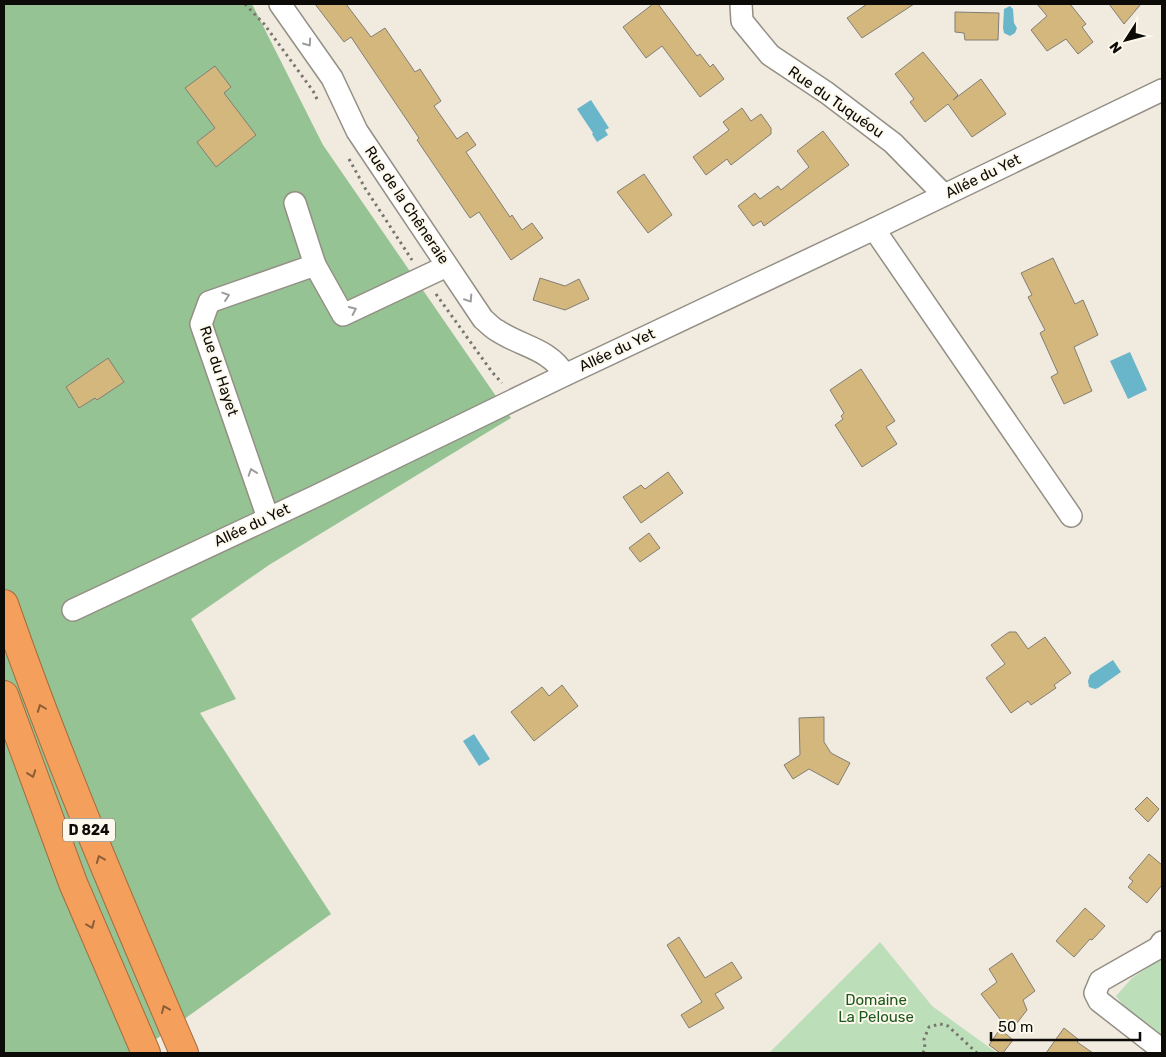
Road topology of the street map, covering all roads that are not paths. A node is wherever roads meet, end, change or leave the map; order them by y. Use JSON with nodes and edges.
{"nodes":[{"id":1,"x":280,"y":4,"type":"edge"},
{"id":2,"x":741,"y":4,"type":"edge"},
{"id":3,"x":1162,"y":90,"type":"edge"},
{"id":4,"x":944,"y":195,"type":"junction"},
{"id":5,"x":295,"y":203,"type":"dead end"},
{"id":6,"x":874,"y":229,"type":"junction"},
{"id":7,"x":315,"y":265,"type":"junction"},
{"id":8,"x":447,"y":266,"type":"junction"},
{"id":9,"x":565,"y":375,"type":"junction"},
{"id":10,"x":1070,"y":516,"type":"dead end"},
{"id":11,"x":268,"y":518,"type":"junction"},
{"id":12,"x":4,"y":604,"type":"edge"},
{"id":13,"x":72,"y":610,"type":"dead end"},
{"id":14,"x":4,"y":695,"type":"edge"},
{"id":15,"x":1162,"y":942,"type":"edge"},
{"id":16,"x":1162,"y":1050,"type":"edge"},
{"id":17,"x":146,"y":1053,"type":"edge"},
{"id":18,"x":184,"y":1053,"type":"edge"}],
"edges":[{"from":1,"to":8,"type":"street","name":"Rue de la Chêneraie","one_way":true},
{"from":2,"to":4,"type":"street","name":"Rue du Tuquéou"},
{"from":3,"to":4,"type":"street","name":"Allée du Yet"},
{"from":4,"to":6,"type":"street","name":"Allée du Yet"},
{"from":5,"to":7,"type":"street"},
{"from":6,"to":9,"type":"street","name":"Allée du Yet"},
{"from":6,"to":10,"type":"street"},
{"from":7,"to":8,"type":"street","one_way":true},
{"from":11,"to":7,"type":"street","name":"Rue du Hayet","one_way":true},
{"from":8,"to":9,"type":"street","name":"Rue de la Chêneraie","one_way":true},
{"from":9,"to":11,"type":"street","name":"Allée du Yet"},
{"from":11,"to":13,"type":"street","name":"Allée du Yet"},
{"from":18,"to":12,"type":"highway","number":"D 824","one_way":true},
{"from":14,"to":17,"type":"highway","number":"D 824","one_way":true},
{"from":15,"to":16,"type":"street"}]}
